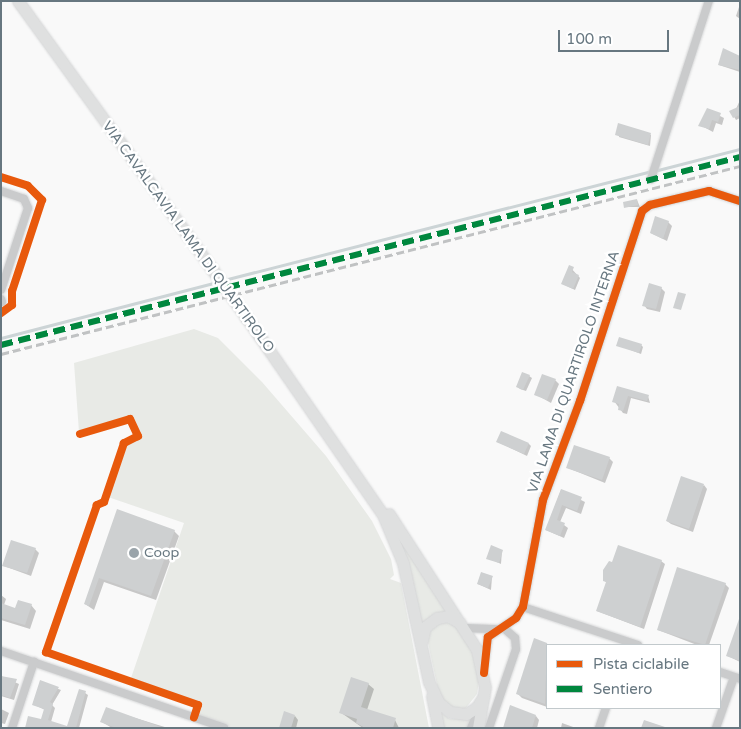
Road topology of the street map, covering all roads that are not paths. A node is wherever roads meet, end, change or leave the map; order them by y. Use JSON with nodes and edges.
{"nodes":[{"id":1,"x":18,"y":1,"type":"edge"},
{"id":2,"x":709,"y":1,"type":"edge"},
{"id":3,"x":651,"y":179,"type":"dead end"},
{"id":4,"x":1,"y":191,"type":"edge"},
{"id":5,"x":740,"y":201,"type":"edge"},
{"id":6,"x":1,"y":290,"type":"edge"},
{"id":7,"x":356,"y":474,"type":"junction"},
{"id":8,"x":523,"y":607,"type":"junction"},
{"id":9,"x":464,"y":627,"type":"junction"},
{"id":10,"x":502,"y":628,"type":"junction"},
{"id":11,"x":628,"y":644,"type":"edge"},
{"id":12,"x":422,"y":647,"type":"junction"},
{"id":13,"x":1,"y":651,"type":"edge"},
{"id":14,"x":34,"y":662,"type":"junction"},
{"id":15,"x":721,"y":672,"type":"edge"},
{"id":16,"x":484,"y":673,"type":"junction"},
{"id":17,"x":737,"y":678,"type":"edge"},
{"id":18,"x":430,"y":686,"type":"junction"},
{"id":19,"x":484,"y":696,"type":"junction"},
{"id":20,"x":606,"y":709,"type":"edge"},
{"id":21,"x":199,"y":719,"type":"junction"},
{"id":22,"x":12,"y":728,"type":"edge"},
{"id":23,"x":196,"y":728,"type":"edge"},
{"id":24,"x":224,"y":728,"type":"edge"},
{"id":25,"x":433,"y":728,"type":"edge"},
{"id":26,"x":438,"y":728,"type":"edge"},
{"id":27,"x":471,"y":728,"type":"edge"},
{"id":28,"x":478,"y":728,"type":"edge"},
{"id":29,"x":489,"y":728,"type":"edge"},
{"id":30,"x":599,"y":728,"type":"edge"},
{"id":31,"x":716,"y":728,"type":"edge"}],
"edges":[{"from":1,"to":7,"type":"main road","name":"VIA CAVALCAVIA LAMA DI QUARTIROLO","bridge":true},
{"from":2,"to":3,"type":"street"},
{"from":4,"to":6,"type":"street"},
{"from":5,"to":8,"type":"street","name":"VIA LAMA DI QUARTIROLO INTERNA"},
{"from":7,"to":9,"type":"main road","name":"VIA CAVALCAVIA LAMA DI QUARTIROLO"},
{"from":7,"to":12,"type":"main road","name":"VIA CAVALCAVIA LAMA DI QUARTIROLO"},
{"from":8,"to":10,"type":"street"},
{"from":8,"to":11,"type":"street"},
{"from":9,"to":10,"type":"street"},
{"from":9,"to":12,"type":"main road","name":"VIA CAVALCAVIA LAMA DI QUARTIROLO"},
{"from":9,"to":16,"type":"main road","name":"VIA CAVALCAVIA LAMA DI QUARTIROLO"},
{"from":10,"to":16,"type":"street"},
{"from":10,"to":29,"type":"street"},
{"from":12,"to":18,"type":"main road","name":"VIA CAVALCAVIA LAMA DI QUARTIROLO"},
{"from":13,"to":14,"type":"street"},
{"from":14,"to":21,"type":"street"},
{"from":14,"to":22,"type":"street"},
{"from":15,"to":17,"type":"street"},
{"from":16,"to":19,"type":"main road","name":"VIA CAVALCAVIA LAMA DI QUARTIROLO"},
{"from":17,"to":31,"type":"street"},
{"from":18,"to":19,"type":"main road","name":"VIA CAVALCAVIA LAMA DI QUARTIROLO"},
{"from":18,"to":25,"type":"street"},
{"from":18,"to":26,"type":"main road"},
{"from":19,"to":27,"type":"street"},
{"from":19,"to":28,"type":"main road"},
{"from":20,"to":30,"type":"street"},
{"from":21,"to":23,"type":"street"},
{"from":21,"to":24,"type":"street"}]}
